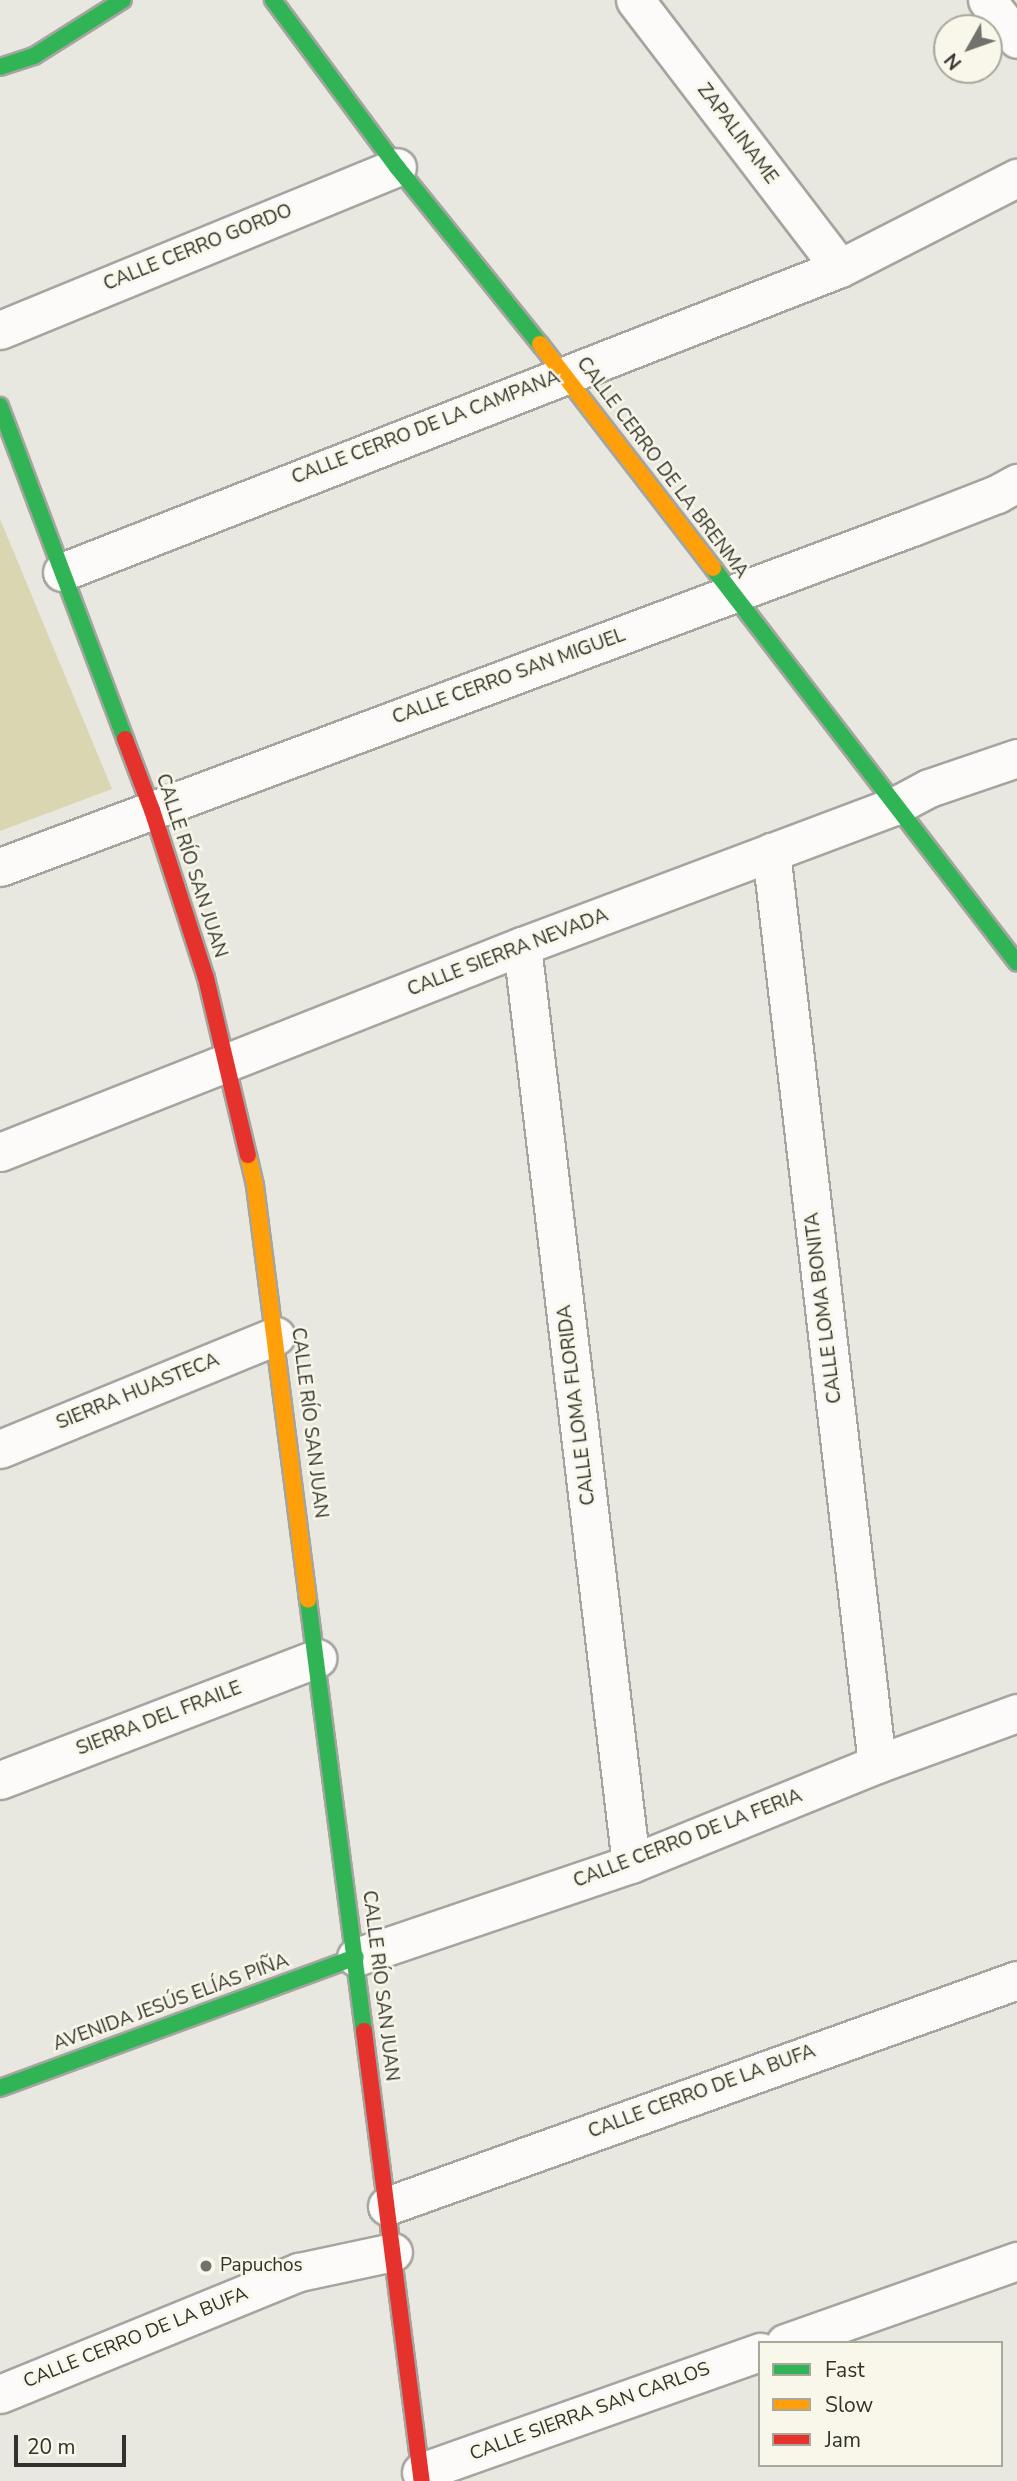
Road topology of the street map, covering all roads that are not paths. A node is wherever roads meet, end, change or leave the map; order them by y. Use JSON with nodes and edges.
{"nodes":[{"id":1,"x":123,"y":0,"type":"edge"},
{"id":2,"x":273,"y":0,"type":"edge"},
{"id":3,"x":635,"y":0,"type":"edge"},
{"id":4,"x":987,"y":0,"type":"edge"},
{"id":5,"x":1017,"y":39,"type":"edge"},
{"id":6,"x":0,"y":67,"type":"edge"},
{"id":7,"x":397,"y":167,"type":"junction"},
{"id":8,"x":1017,"y":177,"type":"edge"},
{"id":9,"x":839,"y":268,"type":"junction"},
{"id":10,"x":0,"y":330,"type":"edge"},
{"id":11,"x":564,"y":374,"type":"junction"},
{"id":12,"x":0,"y":406,"type":"edge"},
{"id":13,"x":1017,"y":482,"type":"edge"},
{"id":14,"x":62,"y":572,"type":"junction"},
{"id":15,"x":732,"y":594,"type":"junction"},
{"id":16,"x":1017,"y":758,"type":"edge"},
{"id":17,"x":895,"y":806,"type":"junction"},
{"id":18,"x":152,"y":810,"type":"junction"},
{"id":19,"x":771,"y":852,"type":"junction"},
{"id":20,"x":0,"y":867,"type":"edge"},
{"id":21,"x":522,"y":946,"type":"junction"},
{"id":22,"x":1017,"y":963,"type":"edge"},
{"id":23,"x":226,"y":1064,"type":"junction"},
{"id":24,"x":0,"y":1152,"type":"edge"},
{"id":25,"x":276,"y":1336,"type":"junction"},
{"id":26,"x":0,"y":1449,"type":"edge"},
{"id":27,"x":317,"y":1658,"type":"junction"},
{"id":28,"x":1017,"y":1713,"type":"edge"},
{"id":29,"x":877,"y":1764,"type":"junction"},
{"id":30,"x":0,"y":1780,"type":"edge"},
{"id":31,"x":631,"y":1864,"type":"junction"},
{"id":32,"x":356,"y":1957,"type":"junction"},
{"id":33,"x":1017,"y":1980,"type":"edge"},
{"id":34,"x":0,"y":2088,"type":"edge"},
{"id":35,"x":387,"y":2206,"type":"junction"},
{"id":36,"x":393,"y":2252,"type":"junction"},
{"id":37,"x":1017,"y":2261,"type":"edge"},
{"id":38,"x":791,"y":2341,"type":"edge"},
{"id":39,"x":758,"y":2353,"type":"edge"},
{"id":40,"x":0,"y":2394,"type":"edge"},
{"id":41,"x":422,"y":2476,"type":"edge"}],
"edges":[{"from":1,"to":6,"type":"street"},
{"from":2,"to":7,"type":"street","name":"CALLE CERRO DE LA BRENMA"},
{"from":3,"to":9,"type":"street","name":"ZAPALINAME"},
{"from":4,"to":5,"type":"street"},
{"from":7,"to":10,"type":"street","name":"CALLE CERRO GORDO"},
{"from":7,"to":11,"type":"street","name":"CALLE CERRO DE LA BRENMA"},
{"from":8,"to":9,"type":"street","name":"CALLE CERRO DE LA CAMPANA"},
{"from":9,"to":11,"type":"street","name":"CALLE CERRO DE LA CAMPANA"},
{"from":11,"to":14,"type":"street","name":"CALLE CERRO DE LA CAMPANA"},
{"from":11,"to":15,"type":"street","name":"CALLE CERRO DE LA BRENMA"},
{"from":12,"to":14,"type":"street","name":"CALLE RÍO SAN JUAN"},
{"from":13,"to":15,"type":"street","name":"CALLE CERRO SAN MIGUEL"},
{"from":14,"to":18,"type":"street","name":"CALLE RÍO SAN JUAN"},
{"from":15,"to":17,"type":"street","name":"CALLE CERRO DE LA BRENMA"},
{"from":15,"to":18,"type":"street","name":"CALLE CERRO SAN MIGUEL"},
{"from":16,"to":17,"type":"street","name":"CALLE SIERRA NEVADA"},
{"from":17,"to":19,"type":"street","name":"CALLE SIERRA NEVADA"},
{"from":17,"to":22,"type":"street","name":"CALLE CERRO DE LA BRENMA"},
{"from":18,"to":20,"type":"street","name":"CALLE CERRO SAN MIGUEL"},
{"from":18,"to":23,"type":"street","name":"CALLE RÍO SAN JUAN"},
{"from":19,"to":21,"type":"street","name":"CALLE SIERRA NEVADA"},
{"from":19,"to":29,"type":"street","name":"CALLE LOMA BONITA"},
{"from":21,"to":23,"type":"street","name":"CALLE SIERRA NEVADA"},
{"from":21,"to":31,"type":"street","name":"CALLE LOMA FLORIDA"},
{"from":23,"to":24,"type":"street","name":"CALLE SIERRA NEVADA"},
{"from":23,"to":25,"type":"street","name":"CALLE RÍO SAN JUAN"},
{"from":25,"to":26,"type":"street","name":"SIERRA HUASTECA"},
{"from":25,"to":27,"type":"street","name":"CALLE RÍO SAN JUAN"},
{"from":27,"to":30,"type":"street","name":"SIERRA DEL FRAILE"},
{"from":27,"to":32,"type":"street","name":"CALLE RÍO SAN JUAN"},
{"from":28,"to":29,"type":"street","name":"CALLE CERRO DE LA FERIA"},
{"from":29,"to":31,"type":"street","name":"CALLE CERRO DE LA FERIA"},
{"from":31,"to":32,"type":"street","name":"CALLE CERRO DE LA FERIA"},
{"from":32,"to":34,"type":"street","name":"AVENIDA JESÚS ELÍAS PIÑA"},
{"from":32,"to":35,"type":"street","name":"CALLE RÍO SAN JUAN"},
{"from":33,"to":35,"type":"street","name":"CALLE CERRO DE LA BUFA"},
{"from":35,"to":36,"type":"street","name":"CALLE RÍO SAN JUAN"},
{"from":36,"to":40,"type":"street","name":"CALLE CERRO DE LA BUFA"},
{"from":36,"to":41,"type":"street","name":"CALLE RÍO SAN JUAN"},
{"from":37,"to":38,"type":"street"},
{"from":39,"to":41,"type":"street","name":"CALLE SIERRA SAN CARLOS"}]}
